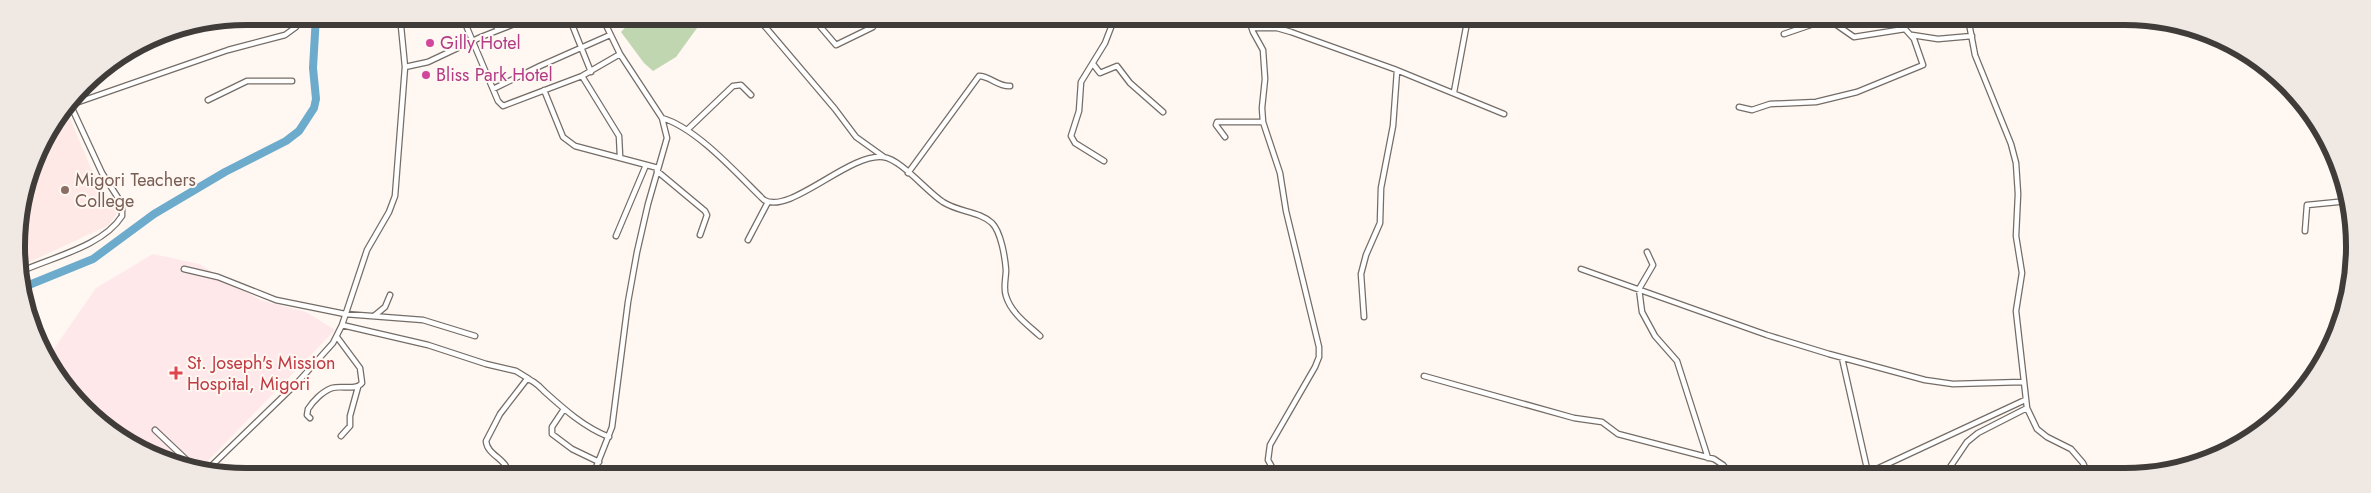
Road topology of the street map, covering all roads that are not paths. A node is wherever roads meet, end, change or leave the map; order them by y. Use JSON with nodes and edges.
{"nodes":[{"id":1,"x":296,"y":25,"type":"edge"},
{"id":2,"x":401,"y":25,"type":"edge"},
{"id":3,"x":465,"y":25,"type":"edge"},
{"id":4,"x":496,"y":25,"type":"edge"},
{"id":5,"x":510,"y":25,"type":"edge"},
{"id":6,"x":572,"y":25,"type":"edge"},
{"id":7,"x":606,"y":25,"type":"edge"},
{"id":8,"x":765,"y":25,"type":"edge"},
{"id":9,"x":819,"y":25,"type":"edge"},
{"id":10,"x":874,"y":25,"type":"edge"},
{"id":11,"x":1112,"y":25,"type":"edge"},
{"id":12,"x":1251,"y":25,"type":"edge"},
{"id":13,"x":1467,"y":25,"type":"edge"},
{"id":14,"x":1810,"y":25,"type":"edge"},
{"id":15,"x":1837,"y":25,"type":"edge"},
{"id":16,"x":1970,"y":25,"type":"edge"},
{"id":17,"x":1252,"y":28,"type":"junction"},
{"id":18,"x":498,"y":30,"type":"junction"},
{"id":19,"x":1784,"y":34,"type":"dead end"},
{"id":20,"x":610,"y":35,"type":"junction"},
{"id":21,"x":1912,"y":35,"type":"junction"},
{"id":22,"x":1972,"y":36,"type":"junction"},
{"id":23,"x":472,"y":41,"type":"junction"},
{"id":24,"x":581,"y":47,"type":"junction"},
{"id":25,"x":620,"y":54,"type":"junction"},
{"id":26,"x":1093,"y":64,"type":"junction"},
{"id":27,"x":405,"y":67,"type":"junction"},
{"id":28,"x":1397,"y":71,"type":"junction"},
{"id":29,"x":591,"y":72,"type":"junction"},
{"id":30,"x":582,"y":76,"type":"junction"},
{"id":31,"x":292,"y":80,"type":"dead end"},
{"id":32,"x":1010,"y":86,"type":"dead end"},
{"id":33,"x":493,"y":89,"type":"junction"},
{"id":34,"x":544,"y":90,"type":"junction"},
{"id":35,"x":1454,"y":92,"type":"junction"},
{"id":36,"x":751,"y":95,"type":"dead end"},
{"id":37,"x":208,"y":100,"type":"dead end"},
{"id":38,"x":78,"y":102,"type":"edge"},
{"id":39,"x":1739,"y":107,"type":"dead end"},
{"id":40,"x":72,"y":110,"type":"edge"},
{"id":41,"x":1164,"y":112,"type":"dead end"},
{"id":42,"x":1504,"y":114,"type":"dead end"},
{"id":43,"x":662,"y":118,"type":"junction"},
{"id":44,"x":1263,"y":122,"type":"junction"},
{"id":45,"x":687,"y":130,"type":"junction"},
{"id":46,"x":1225,"y":137,"type":"dead end"},
{"id":47,"x":620,"y":156,"type":"junction"},
{"id":48,"x":885,"y":158,"type":"junction"},
{"id":49,"x":1104,"y":161,"type":"dead end"},
{"id":50,"x":646,"y":165,"type":"junction"},
{"id":51,"x":657,"y":170,"type":"junction"},
{"id":52,"x":908,"y":173,"type":"junction"},
{"id":53,"x":768,"y":202,"type":"junction"},
{"id":54,"x":2342,"y":202,"type":"edge"},
{"id":55,"x":2305,"y":231,"type":"dead end"},
{"id":56,"x":700,"y":235,"type":"dead end"},
{"id":57,"x":616,"y":236,"type":"dead end"},
{"id":58,"x":748,"y":240,"type":"dead end"},
{"id":59,"x":1647,"y":252,"type":"dead end"},
{"id":60,"x":26,"y":269,"type":"edge"},
{"id":61,"x":184,"y":269,"type":"dead end"},
{"id":62,"x":1581,"y":269,"type":"dead end"},
{"id":63,"x":1639,"y":289,"type":"junction"},
{"id":64,"x":390,"y":295,"type":"dead end"},
{"id":65,"x":385,"y":307,"type":"junction"},
{"id":66,"x":345,"y":314,"type":"junction"},
{"id":67,"x":374,"y":316,"type":"junction"},
{"id":68,"x":389,"y":317,"type":"junction"},
{"id":69,"x":1364,"y":317,"type":"dead end"},
{"id":70,"x":342,"y":325,"type":"junction"},
{"id":71,"x":475,"y":336,"type":"dead end"},
{"id":72,"x":1040,"y":336,"type":"dead end"},
{"id":73,"x":337,"y":337,"type":"junction"},
{"id":74,"x":1842,"y":358,"type":"junction"},
{"id":75,"x":1424,"y":376,"type":"dead end"},
{"id":76,"x":530,"y":380,"type":"junction"},
{"id":77,"x":2022,"y":382,"type":"junction"},
{"id":78,"x":358,"y":387,"type":"junction"},
{"id":79,"x":2026,"y":400,"type":"junction"},
{"id":80,"x":2027,"y":408,"type":"junction"},
{"id":81,"x":564,"y":409,"type":"junction"},
{"id":82,"x":310,"y":418,"type":"dead end"},
{"id":83,"x":155,"y":430,"type":"dead end"},
{"id":84,"x":341,"y":436,"type":"dead end"},
{"id":85,"x":609,"y":437,"type":"junction"},
{"id":86,"x":1708,"y":458,"type":"junction"},
{"id":87,"x":186,"y":459,"type":"edge"},
{"id":88,"x":599,"y":462,"type":"junction"},
{"id":89,"x":212,"y":465,"type":"edge"},
{"id":90,"x":506,"y":468,"type":"edge"},
{"id":91,"x":596,"y":468,"type":"edge"},
{"id":92,"x":1272,"y":468,"type":"edge"},
{"id":93,"x":1725,"y":468,"type":"edge"},
{"id":94,"x":1867,"y":468,"type":"edge"},
{"id":95,"x":1879,"y":468,"type":"edge"},
{"id":96,"x":1949,"y":468,"type":"edge"},
{"id":97,"x":2085,"y":468,"type":"edge"}],
"edges":[{"from":1,"to":38,"type":"street"},
{"from":2,"to":27,"type":"street"},
{"from":3,"to":23,"type":"street"},
{"from":4,"to":18,"type":"street"},
{"from":5,"to":18,"type":"street"},
{"from":6,"to":24,"type":"street"},
{"from":7,"to":20,"type":"street"},
{"from":8,"to":48,"type":"street"},
{"from":9,"to":10,"type":"street"},
{"from":11,"to":26,"type":"street"},
{"from":12,"to":17,"type":"street"},
{"from":13,"to":35,"type":"street"},
{"from":14,"to":19,"type":"street"},
{"from":15,"to":21,"type":"street"},
{"from":16,"to":22,"type":"street"},
{"from":17,"to":28,"type":"street"},
{"from":17,"to":44,"type":"street"},
{"from":18,"to":23,"type":"street"},
{"from":20,"to":24,"type":"street"},
{"from":20,"to":25,"type":"street"},
{"from":21,"to":22,"type":"street"},
{"from":21,"to":39,"type":"street"},
{"from":22,"to":77,"type":"street"},
{"from":23,"to":27,"type":"street"},
{"from":23,"to":33,"type":"street"},
{"from":24,"to":29,"type":"street"},
{"from":24,"to":33,"type":"street"},
{"from":25,"to":29,"type":"street"},
{"from":25,"to":43,"type":"street"},
{"from":26,"to":41,"type":"street"},
{"from":26,"to":49,"type":"street"},
{"from":27,"to":66,"type":"street"},
{"from":28,"to":35,"type":"street"},
{"from":28,"to":69,"type":"street"},
{"from":29,"to":30,"type":"street"},
{"from":30,"to":34,"type":"street"},
{"from":30,"to":47,"type":"street"},
{"from":31,"to":37,"type":"street"},
{"from":32,"to":52,"type":"street"},
{"from":33,"to":34,"type":"street"},
{"from":34,"to":47,"type":"street"},
{"from":35,"to":42,"type":"street"},
{"from":36,"to":45,"type":"street"},
{"from":40,"to":60,"type":"street"},
{"from":43,"to":45,"type":"street"},
{"from":43,"to":51,"type":"street"},
{"from":44,"to":46,"type":"street"},
{"from":44,"to":92,"type":"street"},
{"from":45,"to":53,"type":"street"},
{"from":47,"to":50,"type":"street"},
{"from":48,"to":52,"type":"street"},
{"from":48,"to":53,"type":"street"},
{"from":50,"to":51,"type":"street"},
{"from":50,"to":57,"type":"street"},
{"from":51,"to":56,"type":"street"},
{"from":51,"to":85,"type":"street"},
{"from":52,"to":72,"type":"street"},
{"from":53,"to":58,"type":"street"},
{"from":54,"to":55,"type":"street"},
{"from":59,"to":63,"type":"street"},
{"from":61,"to":66,"type":"street"},
{"from":62,"to":63,"type":"street"},
{"from":63,"to":74,"type":"street"},
{"from":63,"to":86,"type":"street"},
{"from":64,"to":65,"type":"street"},
{"from":65,"to":67,"type":"street"},
{"from":65,"to":68,"type":"street"},
{"from":66,"to":67,"type":"street"},
{"from":66,"to":70,"type":"street"},
{"from":67,"to":68,"type":"street"},
{"from":68,"to":71,"type":"street"},
{"from":70,"to":73,"type":"street"},
{"from":70,"to":76,"type":"street"},
{"from":73,"to":78,"type":"street"},
{"from":73,"to":89,"type":"street"},
{"from":74,"to":77,"type":"street"},
{"from":74,"to":94,"type":"street"},
{"from":75,"to":86,"type":"street"},
{"from":76,"to":81,"type":"street"},
{"from":76,"to":90,"type":"street"},
{"from":77,"to":79,"type":"street"},
{"from":78,"to":82,"type":"street"},
{"from":78,"to":84,"type":"street"},
{"from":79,"to":80,"type":"street"},
{"from":79,"to":95,"type":"street"},
{"from":80,"to":96,"type":"street"},
{"from":80,"to":97,"type":"street"},
{"from":81,"to":85,"type":"street"},
{"from":81,"to":88,"type":"street"},
{"from":83,"to":87,"type":"street"},
{"from":85,"to":88,"type":"street"},
{"from":86,"to":93,"type":"street"},
{"from":88,"to":91,"type":"street"}]}
